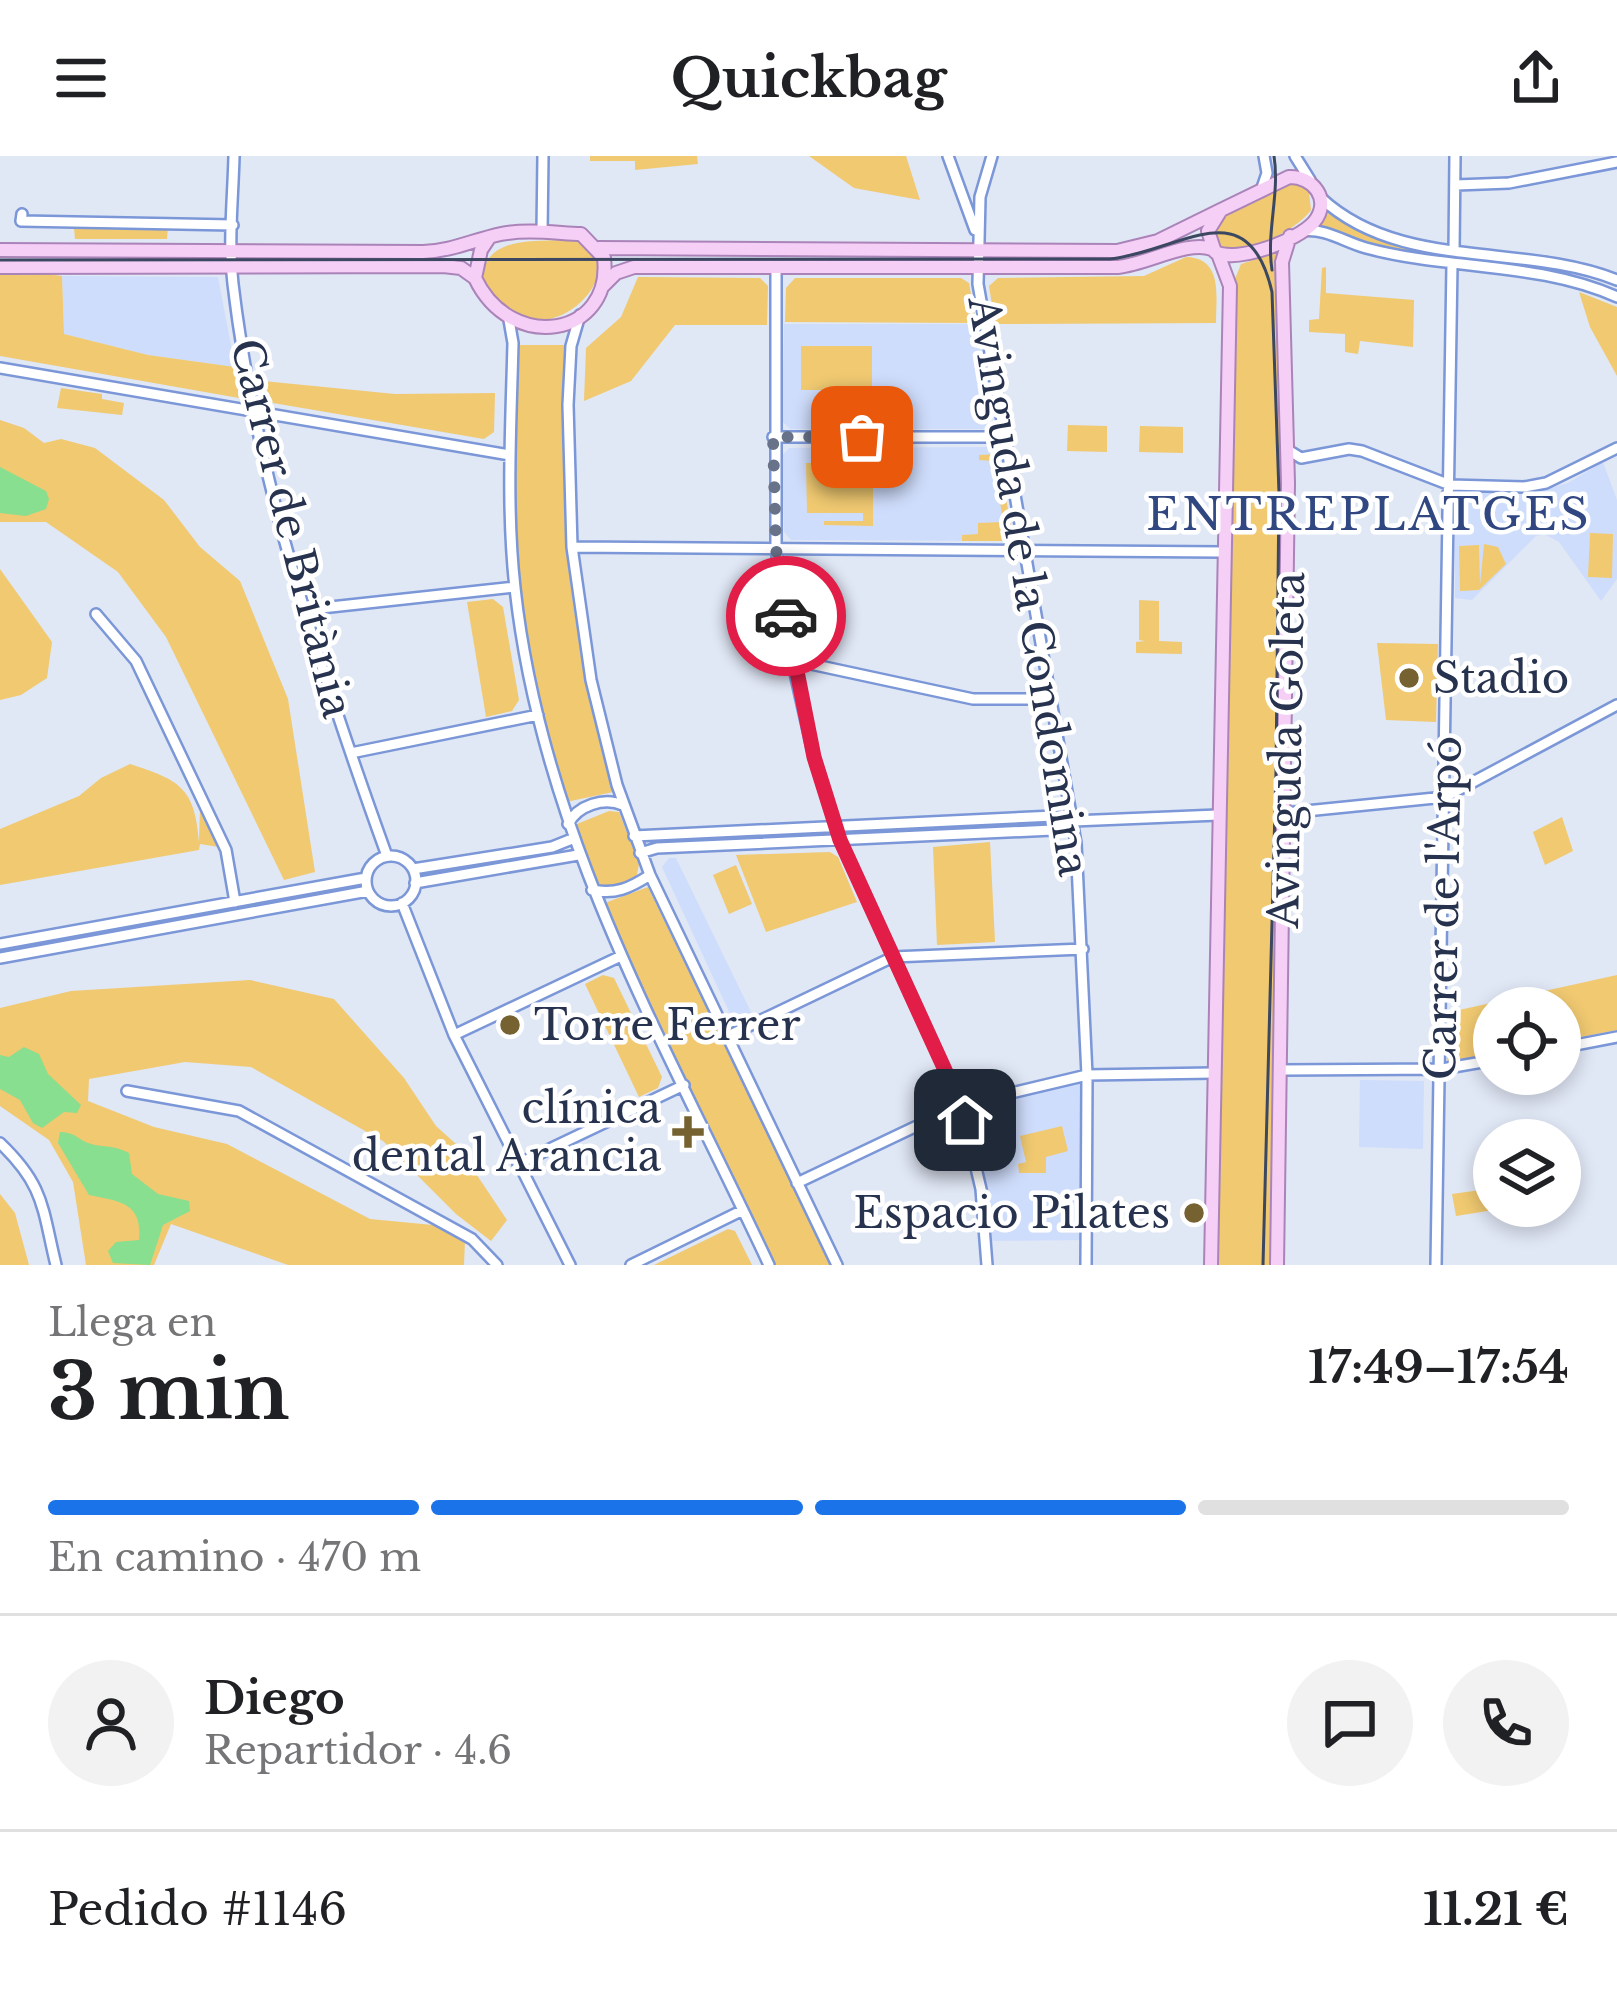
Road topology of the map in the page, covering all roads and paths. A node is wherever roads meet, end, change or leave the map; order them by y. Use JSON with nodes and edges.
{"nodes":[{"id":1,"x":234,"y":156,"type":"edge"},
{"id":2,"x":543,"y":156,"type":"edge"},
{"id":3,"x":948,"y":156,"type":"edge"},
{"id":4,"x":992,"y":156,"type":"edge"},
{"id":5,"x":1264,"y":156,"type":"edge"},
{"id":6,"x":1295,"y":156,"type":"edge"},
{"id":7,"x":1455,"y":156,"type":"edge"},
{"id":8,"x":1617,"y":162,"type":"edge"},
{"id":9,"x":956,"y":176,"type":"junction"},
{"id":10,"x":986,"y":178,"type":"junction"},
{"id":11,"x":1310,"y":180,"type":"junction"},
{"id":12,"x":1456,"y":185,"type":"junction"},
{"id":13,"x":1262,"y":188,"type":"junction"},
{"id":14,"x":1321,"y":198,"type":"junction"},
{"id":15,"x":1220,"y":210,"type":"junction"},
{"id":16,"x":22,"y":214,"type":"dead end"},
{"id":17,"x":974,"y":223,"type":"junction"},
{"id":18,"x":233,"y":225,"type":"junction"},
{"id":19,"x":542,"y":232,"type":"junction"},
{"id":20,"x":1296,"y":233,"type":"junction"},
{"id":21,"x":489,"y":238,"type":"junction"},
{"id":22,"x":978,"y":247,"type":"junction"},
{"id":23,"x":599,"y":248,"type":"junction"},
{"id":24,"x":0,"y":250,"type":"edge"},
{"id":25,"x":955,"y":251,"type":"junction"},
{"id":26,"x":1216,"y":251,"type":"junction"},
{"id":27,"x":1454,"y":251,"type":"junction"},
{"id":28,"x":232,"y":259,"type":"junction"},
{"id":29,"x":1452,"y":264,"type":"junction"},
{"id":30,"x":776,"y":266,"type":"junction"},
{"id":31,"x":979,"y":266,"type":"junction"},
{"id":32,"x":0,"y":267,"type":"edge"},
{"id":33,"x":475,"y":278,"type":"junction"},
{"id":34,"x":1617,"y":280,"type":"edge"},
{"id":35,"x":602,"y":287,"type":"junction"},
{"id":36,"x":1617,"y":296,"type":"edge"},
{"id":37,"x":580,"y":315,"type":"junction"},
{"id":38,"x":508,"y":320,"type":"junction"},
{"id":39,"x":0,"y":368,"type":"edge"},
{"id":40,"x":255,"y":410,"type":"junction"},
{"id":41,"x":773,"y":437,"type":"junction"},
{"id":42,"x":1004,"y":437,"type":"junction"},
{"id":43,"x":1617,"y":448,"type":"edge"},
{"id":44,"x":1288,"y":449,"type":"junction"},
{"id":45,"x":510,"y":455,"type":"junction"},
{"id":46,"x":1301,"y":458,"type":"junction"},
{"id":47,"x":1288,"y":475,"type":"junction"},
{"id":48,"x":1450,"y":485,"type":"junction"},
{"id":49,"x":572,"y":547,"type":"junction"},
{"id":50,"x":776,"y":549,"type":"junction"},
{"id":51,"x":1024,"y":551,"type":"junction"},
{"id":52,"x":1222,"y":552,"type":"junction"},
{"id":53,"x":514,"y":587,"type":"junction"},
{"id":54,"x":303,"y":610,"type":"junction"},
{"id":55,"x":96,"y":614,"type":"dead end"},
{"id":56,"x":792,"y":660,"type":"junction"},
{"id":57,"x":1048,"y":699,"type":"junction"},
{"id":58,"x":1617,"y":705,"type":"edge"},
{"id":59,"x":538,"y":715,"type":"junction"},
{"id":60,"x":351,"y":753,"type":"junction"},
{"id":61,"x":1445,"y":796,"type":"junction"},
{"id":62,"x":623,"y":805,"type":"junction"},
{"id":63,"x":1286,"y":813,"type":"junction"},
{"id":64,"x":1218,"y":815,"type":"junction"},
{"id":65,"x":1073,"y":821,"type":"junction"},
{"id":66,"x":568,"y":824,"type":"junction"},
{"id":67,"x":835,"y":826,"type":"junction"},
{"id":68,"x":634,"y":836,"type":"junction"},
{"id":69,"x":572,"y":839,"type":"junction"},
{"id":70,"x":840,"y":840,"type":"junction"},
{"id":71,"x":640,"y":853,"type":"junction"},
{"id":72,"x":578,"y":855,"type":"junction"},
{"id":73,"x":387,"y":856,"type":"junction"},
{"id":74,"x":412,"y":869,"type":"junction"},
{"id":75,"x":650,"y":875,"type":"junction"},
{"id":76,"x":366,"y":878,"type":"junction"},
{"id":77,"x":415,"y":883,"type":"junction"},
{"id":78,"x":592,"y":890,"type":"junction"},
{"id":79,"x":368,"y":892,"type":"junction"},
{"id":80,"x":235,"y":902,"type":"junction"},
{"id":81,"x":402,"y":903,"type":"junction"},
{"id":82,"x":0,"y":944,"type":"edge"},
{"id":83,"x":1083,"y":949,"type":"junction"},
{"id":84,"x":621,"y":956,"type":"junction"},
{"id":85,"x":893,"y":957,"type":"junction"},
{"id":86,"x":0,"y":958,"type":"edge"},
{"id":87,"x":454,"y":1035,"type":"junction"},
{"id":88,"x":1617,"y":1036,"type":"edge"},
{"id":89,"x":726,"y":1037,"type":"junction"},
{"id":90,"x":1581,"y":1044,"type":"edge"},
{"id":91,"x":1473,"y":1064,"type":"edge"},
{"id":92,"x":1442,"y":1069,"type":"junction"},
{"id":93,"x":1282,"y":1070,"type":"junction"},
{"id":94,"x":1214,"y":1073,"type":"junction"},
{"id":95,"x":1087,"y":1075,"type":"junction"},
{"id":96,"x":684,"y":1085,"type":"junction"},
{"id":97,"x":127,"y":1091,"type":"dead end"},
{"id":98,"x":961,"y":1105,"type":"junction"},
{"id":99,"x":0,"y":1143,"type":"edge"},
{"id":100,"x":518,"y":1164,"type":"junction"},
{"id":101,"x":796,"y":1184,"type":"junction"},
{"id":102,"x":743,"y":1210,"type":"junction"},
{"id":103,"x":56,"y":1265,"type":"edge"},
{"id":104,"x":497,"y":1265,"type":"edge"},
{"id":105,"x":571,"y":1265,"type":"edge"},
{"id":106,"x":631,"y":1265,"type":"edge"},
{"id":107,"x":769,"y":1265,"type":"edge"},
{"id":108,"x":837,"y":1265,"type":"edge"},
{"id":109,"x":987,"y":1265,"type":"edge"},
{"id":110,"x":1086,"y":1265,"type":"edge"},
{"id":111,"x":1210,"y":1265,"type":"edge"},
{"id":112,"x":1277,"y":1265,"type":"edge"},
{"id":113,"x":1436,"y":1265,"type":"edge"}],
"edges":[{"from":1,"to":18,"type":"street","name":"Carrer de Britània"},
{"from":2,"to":19,"type":"street"},
{"from":3,"to":9,"type":"street"},
{"from":4,"to":10,"type":"street"},
{"from":5,"to":13,"type":"street"},
{"from":6,"to":11,"type":"street"},
{"from":7,"to":12,"type":"street"},
{"from":8,"to":12,"type":"street"},
{"from":9,"to":10,"type":"street"},
{"from":9,"to":17,"type":"street"},
{"from":10,"to":22,"type":"street"},
{"from":11,"to":13,"type":"main road"},
{"from":11,"to":14,"type":"main road"},
{"from":12,"to":27,"type":"street"},
{"from":13,"to":15,"type":"main road"},
{"from":14,"to":20,"type":"main road"},
{"from":14,"to":27,"type":"street"},
{"from":15,"to":22,"type":"main road"},
{"from":15,"to":26,"type":"main road"},
{"from":16,"to":18,"type":"street"},
{"from":17,"to":22,"type":"street"},
{"from":17,"to":25,"type":"street"},
{"from":18,"to":28,"type":"street","name":"Carrer de Britània"},
{"from":19,"to":21,"type":"main road"},
{"from":19,"to":23,"type":"main road"},
{"from":20,"to":26,"type":"main road"},
{"from":20,"to":29,"type":"street"},
{"from":20,"to":44,"type":"main road","name":"Avinguda Goleta"},
{"from":21,"to":28,"type":"main road"},
{"from":21,"to":33,"type":"main road"},
{"from":22,"to":25,"type":"main road"},
{"from":22,"to":31,"type":"street","name":"Avinguda de la Condomina"},
{"from":23,"to":25,"type":"main road"},
{"from":23,"to":35,"type":"main road"},
{"from":24,"to":28,"type":"main road"},
{"from":26,"to":31,"type":"main road"},
{"from":26,"to":52,"type":"main road","name":"Avinguda Goleta"},
{"from":27,"to":34,"type":"street"},
{"from":28,"to":32,"type":"main road"},
{"from":28,"to":33,"type":"main road"},
{"from":28,"to":40,"type":"street","name":"Carrer de Britània"},
{"from":29,"to":36,"type":"street"},
{"from":29,"to":48,"type":"street","name":"Carrer de l'Arpó"},
{"from":30,"to":31,"type":"main road"},
{"from":30,"to":35,"type":"main road"},
{"from":30,"to":41,"type":"street"},
{"from":31,"to":42,"type":"street","name":"Avinguda de la Condomina"},
{"from":33,"to":38,"type":"main road"},
{"from":35,"to":37,"type":"main road"},
{"from":37,"to":38,"type":"main road"},
{"from":37,"to":49,"type":"street"},
{"from":38,"to":45,"type":"street"},
{"from":39,"to":40,"type":"street"},
{"from":40,"to":45,"type":"street"},
{"from":40,"to":54,"type":"street","name":"Carrer de Britània"},
{"from":41,"to":42,"type":"street"},
{"from":41,"to":50,"type":"street"},
{"from":42,"to":51,"type":"street","name":"Avinguda de la Condomina"},
{"from":43,"to":48,"type":"street"},
{"from":44,"to":46,"type":"street"},
{"from":44,"to":47,"type":"main road","name":"Avinguda Goleta"},
{"from":45,"to":53,"type":"street"},
{"from":46,"to":47,"type":"street"},
{"from":46,"to":48,"type":"street"},
{"from":47,"to":63,"type":"main road","name":"Avinguda Goleta"},
{"from":48,"to":61,"type":"street","name":"Carrer de l'Arpó"},
{"from":49,"to":50,"type":"street"},
{"from":49,"to":62,"type":"street"},
{"from":50,"to":51,"type":"street"},
{"from":50,"to":56,"type":"street"},
{"from":51,"to":52,"type":"street"},
{"from":51,"to":57,"type":"street","name":"Avinguda de la Condomina"},
{"from":52,"to":64,"type":"main road","name":"Avinguda Goleta"},
{"from":53,"to":54,"type":"street"},
{"from":53,"to":59,"type":"street"},
{"from":54,"to":60,"type":"street","name":"Carrer de Britània"},
{"from":55,"to":80,"type":"street"},
{"from":56,"to":57,"type":"street"},
{"from":56,"to":67,"type":"street"},
{"from":57,"to":65,"type":"street","name":"Avinguda de la Condomina"},
{"from":58,"to":61,"type":"street"},
{"from":59,"to":60,"type":"street"},
{"from":59,"to":66,"type":"street"},
{"from":60,"to":73,"type":"street","name":"Carrer de Britània"},
{"from":61,"to":63,"type":"street"},
{"from":61,"to":92,"type":"street","name":"Carrer de l'Arpó"},
{"from":62,"to":66,"type":"street"},
{"from":62,"to":68,"type":"street"},
{"from":63,"to":93,"type":"main road","name":"Avinguda Goleta"},
{"from":64,"to":65,"type":"street"},
{"from":64,"to":94,"type":"main road","name":"Avinguda Goleta"},
{"from":65,"to":67,"type":"street"},
{"from":65,"to":70,"type":"street"},
{"from":65,"to":83,"type":"street","name":"Avinguda de la Condomina"},
{"from":66,"to":69,"type":"street"},
{"from":67,"to":68,"type":"street"},
{"from":67,"to":70,"type":"street"},
{"from":68,"to":71,"type":"street"},
{"from":69,"to":72,"type":"street"},
{"from":69,"to":74,"type":"street"},
{"from":70,"to":71,"type":"street"},
{"from":70,"to":85,"type":"street"},
{"from":71,"to":75,"type":"street"},
{"from":72,"to":77,"type":"street"},
{"from":72,"to":78,"type":"street"},
{"from":73,"to":74,"type":"street"},
{"from":73,"to":76,"type":"street"},
{"from":74,"to":77,"type":"street"},
{"from":75,"to":78,"type":"street"},
{"from":75,"to":89,"type":"street"},
{"from":76,"to":79,"type":"street"},
{"from":76,"to":80,"type":"street"},
{"from":77,"to":81,"type":"street"},
{"from":78,"to":84,"type":"street"},
{"from":79,"to":81,"type":"street"},
{"from":79,"to":86,"type":"street"},
{"from":80,"to":82,"type":"street"},
{"from":81,"to":87,"type":"street"},
{"from":83,"to":85,"type":"street"},
{"from":83,"to":95,"type":"street","name":"Avinguda de la Condomina"},
{"from":84,"to":87,"type":"street"},
{"from":84,"to":96,"type":"street"},
{"from":85,"to":89,"type":"street"},
{"from":85,"to":98,"type":"street"},
{"from":87,"to":100,"type":"street"},
{"from":88,"to":90,"type":"street"},
{"from":89,"to":101,"type":"street"},
{"from":91,"to":92,"type":"street"},
{"from":92,"to":93,"type":"street"},
{"from":92,"to":113,"type":"street","name":"Carrer de l'Arpó"},
{"from":93,"to":112,"type":"main road","name":"Avinguda Goleta"},
{"from":94,"to":95,"type":"street"},
{"from":94,"to":111,"type":"main road","name":"Avinguda Goleta"},
{"from":95,"to":98,"type":"street"},
{"from":95,"to":110,"type":"street","name":"Avinguda de la Condomina"},
{"from":96,"to":100,"type":"street"},
{"from":96,"to":102,"type":"street"},
{"from":97,"to":104,"type":"street"},
{"from":98,"to":101,"type":"street"},
{"from":98,"to":109,"type":"street"},
{"from":99,"to":103,"type":"street"},
{"from":100,"to":105,"type":"street"},
{"from":101,"to":108,"type":"street"},
{"from":102,"to":106,"type":"street"},
{"from":102,"to":107,"type":"street"}]}
